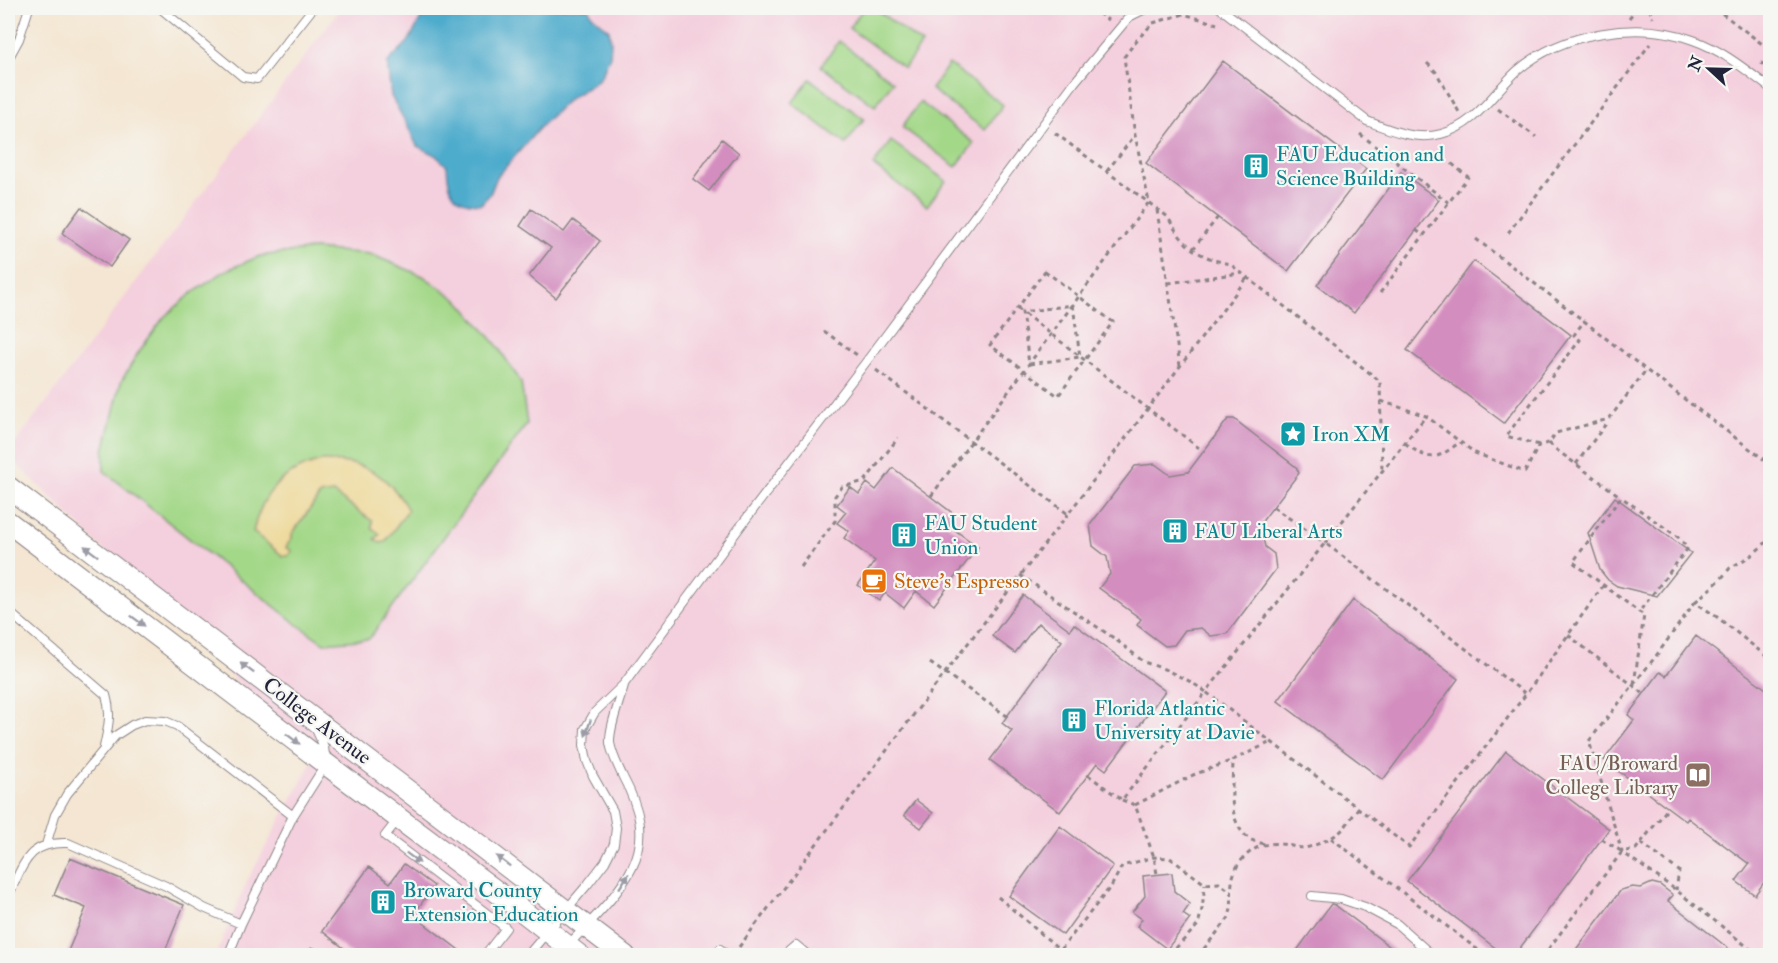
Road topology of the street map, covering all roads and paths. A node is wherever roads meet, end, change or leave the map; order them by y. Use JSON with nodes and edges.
{"nodes":[{"id":1,"x":29,"y":8,"type":"edge"},
{"id":2,"x":160,"y":8,"type":"edge"},
{"id":3,"x":313,"y":8,"type":"edge"},
{"id":4,"x":1147,"y":8,"type":"edge"},
{"id":5,"x":1220,"y":8,"type":"edge"},
{"id":6,"x":1649,"y":8,"type":"edge"},
{"id":7,"x":1715,"y":8,"type":"edge"},
{"id":8,"x":1653,"y":19,"type":"dead end"},
{"id":9,"x":1225,"y":31,"type":"dead end"},
{"id":10,"x":1651,"y":43,"type":"dead end"},
{"id":11,"x":1770,"y":50,"type":"edge"},
{"id":12,"x":8,"y":59,"type":"edge"},
{"id":13,"x":1427,"y":63,"type":"dead end"},
{"id":14,"x":1770,"y":88,"type":"edge"},
{"id":15,"x":1498,"y":109,"type":"dead end"},
{"id":16,"x":1460,"y":114,"type":"dead end"},
{"id":17,"x":1356,"y":131,"type":"dead end"},
{"id":18,"x":1055,"y":133,"type":"dead end"},
{"id":19,"x":1136,"y":135,"type":"junction"},
{"id":20,"x":1536,"y":137,"type":"dead end"},
{"id":21,"x":1450,"y":163,"type":"dead end"},
{"id":22,"x":1107,"y":171,"type":"junction"},
{"id":23,"x":1149,"y":202,"type":"junction"},
{"id":24,"x":1449,"y":203,"type":"junction"},
{"id":25,"x":1157,"y":209,"type":"junction"},
{"id":26,"x":1218,"y":217,"type":"dead end"},
{"id":27,"x":1416,"y":231,"type":"dead end"},
{"id":28,"x":1508,"y":233,"type":"dead end"},
{"id":29,"x":1424,"y":236,"type":"junction"},
{"id":30,"x":1476,"y":239,"type":"dead end"},
{"id":31,"x":1193,"y":249,"type":"junction"},
{"id":32,"x":1241,"y":273,"type":"junction"},
{"id":33,"x":1247,"y":278,"type":"junction"},
{"id":34,"x":1168,"y":283,"type":"junction"},
{"id":35,"x":1380,"y":293,"type":"dead end"},
{"id":36,"x":1079,"y":296,"type":"junction"},
{"id":37,"x":1073,"y":305,"type":"junction"},
{"id":38,"x":1017,"y":308,"type":"junction"},
{"id":39,"x":1022,"y":312,"type":"junction"},
{"id":40,"x":1584,"y":321,"type":"junction"},
{"id":41,"x":824,"y":331,"type":"dead end"},
{"id":42,"x":1051,"y":334,"type":"junction"},
{"id":43,"x":1080,"y":357,"type":"junction"},
{"id":44,"x":1085,"y":361,"type":"junction"},
{"id":45,"x":866,"y":362,"type":"junction"},
{"id":46,"x":1029,"y":364,"type":"junction"},
{"id":47,"x":1180,"y":366,"type":"junction"},
{"id":48,"x":1646,"y":370,"type":"junction"},
{"id":49,"x":1024,"y":371,"type":"junction"},
{"id":50,"x":1381,"y":401,"type":"junction"},
{"id":51,"x":1148,"y":408,"type":"junction"},
{"id":52,"x":1426,"y":416,"type":"junction"},
{"id":53,"x":1609,"y":419,"type":"junction"},
{"id":54,"x":898,"y":438,"type":"dead end"},
{"id":55,"x":972,"y":441,"type":"junction"},
{"id":56,"x":1460,"y":442,"type":"junction"},
{"id":57,"x":1405,"y":443,"type":"junction"},
{"id":58,"x":1549,"y":443,"type":"junction"},
{"id":59,"x":1539,"y":445,"type":"junction"},
{"id":60,"x":1203,"y":451,"type":"dead end"},
{"id":61,"x":1576,"y":464,"type":"junction"},
{"id":62,"x":1770,"y":464,"type":"edge"},
{"id":63,"x":1382,"y":472,"type":"junction"},
{"id":64,"x":8,"y":487,"type":"edge"},
{"id":65,"x":931,"y":496,"type":"dead end"},
{"id":66,"x":1620,"y":497,"type":"junction"},
{"id":67,"x":1273,"y":507,"type":"dead end"},
{"id":68,"x":1068,"y":514,"type":"junction"},
{"id":69,"x":8,"y":522,"type":"edge"},
{"id":70,"x":1770,"y":539,"type":"edge"},
{"id":71,"x":1325,"y":543,"type":"junction"},
{"id":72,"x":801,"y":567,"type":"dead end"},
{"id":73,"x":1020,"y":575,"type":"junction"},
{"id":74,"x":1603,"y":586,"type":"junction"},
{"id":75,"x":1695,"y":602,"type":"junction"},
{"id":76,"x":8,"y":611,"type":"edge"},
{"id":77,"x":1639,"y":612,"type":"junction"},
{"id":78,"x":1568,"y":635,"type":"junction"},
{"id":79,"x":1770,"y":659,"type":"edge"},
{"id":80,"x":930,"y":663,"type":"dead end"},
{"id":81,"x":945,"y":673,"type":"junction"},
{"id":82,"x":624,"y":684,"type":"junction"},
{"id":83,"x":1634,"y":685,"type":"junction"},
{"id":84,"x":1206,"y":693,"type":"junction"},
{"id":85,"x":1526,"y":694,"type":"junction"},
{"id":86,"x":1644,"y":694,"type":"dead end"},
{"id":87,"x":302,"y":709,"type":"junction"},
{"id":88,"x":1007,"y":716,"type":"dead end"},
{"id":89,"x":1271,"y":742,"type":"junction"},
{"id":90,"x":102,"y":751,"type":"junction"},
{"id":91,"x":1233,"y":760,"type":"junction"},
{"id":92,"x":326,"y":764,"type":"junction"},
{"id":93,"x":1088,"y":775,"type":"dead end"},
{"id":94,"x":1122,"y":800,"type":"junction"},
{"id":95,"x":1135,"y":805,"type":"junction"},
{"id":96,"x":1358,"y":808,"type":"junction"},
{"id":97,"x":1668,"y":808,"type":"dead end"},
{"id":98,"x":292,"y":816,"type":"junction"},
{"id":99,"x":399,"y":818,"type":"junction"},
{"id":100,"x":1331,"y":838,"type":"junction"},
{"id":101,"x":1602,"y":839,"type":"dead end"},
{"id":102,"x":1641,"y":843,"type":"junction"},
{"id":103,"x":46,"y":845,"type":"junction"},
{"id":104,"x":1266,"y":845,"type":"junction"},
{"id":105,"x":1622,"y":852,"type":"junction"},
{"id":106,"x":1154,"y":857,"type":"junction"},
{"id":107,"x":1157,"y":874,"type":"dead end"},
{"id":108,"x":1205,"y":884,"type":"junction"},
{"id":109,"x":1676,"y":890,"type":"junction"},
{"id":110,"x":1230,"y":891,"type":"junction"},
{"id":111,"x":8,"y":896,"type":"edge"},
{"id":112,"x":1312,"y":896,"type":"dead end"},
{"id":113,"x":998,"y":897,"type":"dead end"},
{"id":114,"x":566,"y":909,"type":"junction"},
{"id":115,"x":241,"y":924,"type":"junction"},
{"id":116,"x":586,"y":925,"type":"junction"},
{"id":117,"x":548,"y":931,"type":"junction"},
{"id":118,"x":720,"y":949,"type":"dead end"},
{"id":119,"x":568,"y":952,"type":"edge"},
{"id":120,"x":1173,"y":953,"type":"edge"},
{"id":121,"x":228,"y":956,"type":"edge"},
{"id":122,"x":312,"y":956,"type":"edge"},
{"id":123,"x":319,"y":956,"type":"edge"},
{"id":124,"x":484,"y":956,"type":"edge"},
{"id":125,"x":527,"y":956,"type":"edge"},
{"id":126,"x":626,"y":956,"type":"edge"},
{"id":127,"x":728,"y":956,"type":"edge"},
{"id":128,"x":733,"y":956,"type":"edge"},
{"id":129,"x":783,"y":956,"type":"edge"},
{"id":130,"x":809,"y":956,"type":"edge"},
{"id":131,"x":1179,"y":956,"type":"edge"},
{"id":132,"x":1198,"y":956,"type":"edge"},
{"id":133,"x":1433,"y":956,"type":"edge"},
{"id":134,"x":1486,"y":956,"type":"edge"},
{"id":135,"x":1543,"y":956,"type":"edge"},
{"id":136,"x":1759,"y":956,"type":"edge"}],
"edges":[{"from":1,"to":12,"type":"lane"},
{"from":2,"to":3,"type":"lane"},
{"from":4,"to":45,"type":"lane"},
{"from":5,"to":14,"type":"lane"},
{"from":6,"to":8,"type":"path"},
{"from":7,"to":11,"type":"path"},
{"from":9,"to":19,"type":"path"},
{"from":10,"to":28,"type":"path"},
{"from":13,"to":16,"type":"path"},
{"from":15,"to":20,"type":"path"},
{"from":17,"to":24,"type":"path"},
{"from":18,"to":22,"type":"path"},
{"from":19,"to":22,"type":"path"},
{"from":19,"to":23,"type":"path"},
{"from":21,"to":24,"type":"path"},
{"from":22,"to":23,"type":"path"},
{"from":23,"to":25,"type":"path"},
{"from":23,"to":36,"type":"path"},
{"from":24,"to":29,"type":"path"},
{"from":25,"to":31,"type":"path"},
{"from":25,"to":34,"type":"path"},
{"from":26,"to":31,"type":"path"},
{"from":27,"to":29,"type":"path"},
{"from":29,"to":35,"type":"path"},
{"from":30,"to":40,"type":"path"},
{"from":31,"to":32,"type":"path"},
{"from":32,"to":33,"type":"path"},
{"from":32,"to":34,"type":"path"},
{"from":33,"to":47,"type":"path"},
{"from":33,"to":50,"type":"path"},
{"from":34,"to":47,"type":"path"},
{"from":36,"to":37,"type":"path"},
{"from":36,"to":38,"type":"path"},
{"from":36,"to":44,"type":"path"},
{"from":37,"to":39,"type":"path"},
{"from":37,"to":42,"type":"path"},
{"from":37,"to":43,"type":"path"},
{"from":38,"to":39,"type":"path"},
{"from":38,"to":49,"type":"path"},
{"from":39,"to":42,"type":"path"},
{"from":39,"to":46,"type":"path"},
{"from":40,"to":48,"type":"path"},
{"from":40,"to":59,"type":"path"},
{"from":41,"to":45,"type":"path"},
{"from":42,"to":43,"type":"path"},
{"from":42,"to":46,"type":"path"},
{"from":43,"to":44,"type":"path"},
{"from":43,"to":46,"type":"path"},
{"from":44,"to":49,"type":"path"},
{"from":44,"to":51,"type":"path"},
{"from":45,"to":55,"type":"path"},
{"from":45,"to":82,"type":"lane"},
{"from":46,"to":49,"type":"path"},
{"from":47,"to":51,"type":"path"},
{"from":48,"to":53,"type":"path"},
{"from":48,"to":62,"type":"path"},
{"from":49,"to":55,"type":"path"},
{"from":50,"to":52,"type":"path"},
{"from":50,"to":63,"type":"path"},
{"from":51,"to":60,"type":"path"},
{"from":51,"to":68,"type":"path"},
{"from":52,"to":56,"type":"path"},
{"from":52,"to":57,"type":"path"},
{"from":53,"to":58,"type":"path"},
{"from":53,"to":61,"type":"path"},
{"from":54,"to":72,"type":"path"},
{"from":55,"to":65,"type":"path"},
{"from":55,"to":68,"type":"path"},
{"from":56,"to":57,"type":"path"},
{"from":56,"to":59,"type":"path"},
{"from":57,"to":63,"type":"path"},
{"from":58,"to":59,"type":"path"},
{"from":58,"to":61,"type":"path"},
{"from":61,"to":66,"type":"path"},
{"from":63,"to":71,"type":"path"},
{"from":87,"to":64,"type":"street","name":"College Avenue","one_way":true},
{"from":66,"to":74,"type":"path"},
{"from":66,"to":77,"type":"path"},
{"from":67,"to":71,"type":"path"},
{"from":68,"to":73,"type":"path"},
{"from":69,"to":92,"type":"street","name":"College Avenue","one_way":true},
{"from":70,"to":75,"type":"path"},
{"from":71,"to":84,"type":"path"},
{"from":71,"to":85,"type":"path"},
{"from":73,"to":81,"type":"path"},
{"from":73,"to":84,"type":"path"},
{"from":74,"to":77,"type":"path"},
{"from":74,"to":78,"type":"path"},
{"from":75,"to":79,"type":"path"},
{"from":75,"to":83,"type":"path"},
{"from":76,"to":90,"type":"lane"},
{"from":77,"to":83,"type":"path"},
{"from":78,"to":83,"type":"path"},
{"from":78,"to":85,"type":"path"},
{"from":80,"to":81,"type":"path"},
{"from":81,"to":88,"type":"path"},
{"from":81,"to":128,"type":"path"},
{"from":82,"to":114,"type":"lane","one_way":true},
{"from":116,"to":82,"type":"lane","one_way":true},
{"from":83,"to":86,"type":"path"},
{"from":83,"to":105,"type":"path"},
{"from":84,"to":89,"type":"path"},
{"from":84,"to":94,"type":"path"},
{"from":85,"to":96,"type":"path"},
{"from":87,"to":92,"type":"lane"},
{"from":114,"to":87,"type":"street","name":"College Avenue","one_way":true},
{"from":89,"to":91,"type":"path"},
{"from":89,"to":96,"type":"path"},
{"from":90,"to":98,"type":"lane"},
{"from":90,"to":103,"type":"lane"},
{"from":91,"to":95,"type":"path"},
{"from":91,"to":104,"type":"path"},
{"from":92,"to":98,"type":"lane"},
{"from":92,"to":99,"type":"street","name":"College Avenue"},
{"from":93,"to":94,"type":"path"},
{"from":94,"to":95,"type":"path"},
{"from":95,"to":106,"type":"path"},
{"from":96,"to":100,"type":"path"},
{"from":97,"to":102,"type":"path"},
{"from":98,"to":115,"type":"lane"},
{"from":99,"to":117,"type":"street","name":"College Avenue"},
{"from":99,"to":124,"type":"lane","one_way":true},
{"from":100,"to":104,"type":"path"},
{"from":100,"to":134,"type":"path"},
{"from":101,"to":105,"type":"path"},
{"from":102,"to":105,"type":"path"},
{"from":102,"to":109,"type":"path"},
{"from":103,"to":111,"type":"lane"},
{"from":103,"to":115,"type":"lane"},
{"from":104,"to":110,"type":"path"},
{"from":105,"to":109,"type":"path"},
{"from":105,"to":135,"type":"path"},
{"from":106,"to":107,"type":"path"},
{"from":106,"to":108,"type":"path"},
{"from":106,"to":113,"type":"path"},
{"from":108,"to":110,"type":"path"},
{"from":108,"to":120,"type":"path"},
{"from":109,"to":136,"type":"path"},
{"from":110,"to":132,"type":"path"},
{"from":112,"to":133,"type":"lane"},
{"from":114,"to":116,"type":"street","name":"College Avenue"},
{"from":114,"to":117,"type":"lane"},
{"from":115,"to":121,"type":"lane"},
{"from":116,"to":119,"type":"lane"},
{"from":116,"to":126,"type":"street","name":"College Avenue"},
{"from":117,"to":119,"type":"street","name":"College Avenue"},
{"from":117,"to":125,"type":"lane"},
{"from":118,"to":127,"type":"lane"},
{"from":120,"to":131,"type":"path"},
{"from":122,"to":123,"type":"lane"},
{"from":129,"to":130,"type":"lane"}]}
